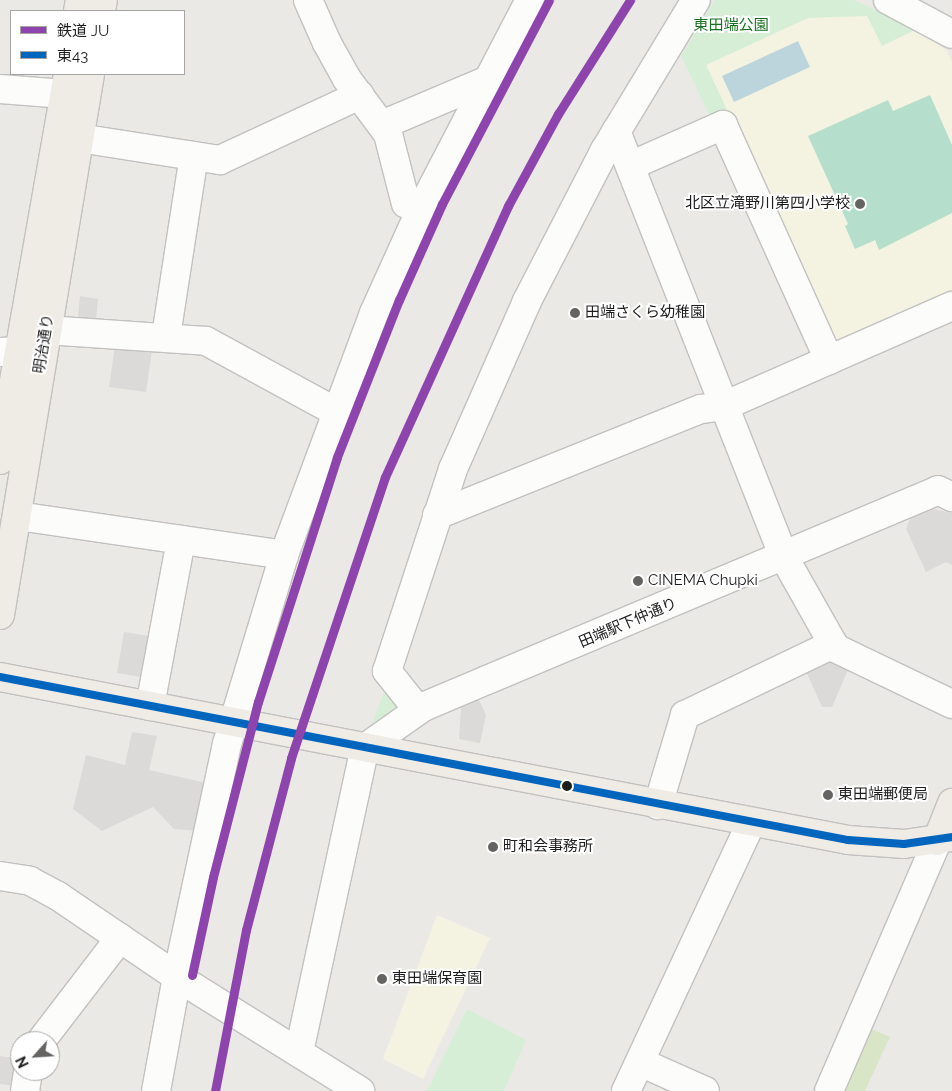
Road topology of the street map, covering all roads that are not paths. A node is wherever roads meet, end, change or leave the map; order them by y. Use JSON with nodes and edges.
{"nodes":[{"id":1,"x":308,"y":0,"type":"edge"},
{"id":2,"x":696,"y":0,"type":"edge"},
{"id":3,"x":888,"y":0,"type":"edge"},
{"id":4,"x":938,"y":0,"type":"edge"},
{"id":5,"x":522,"y":6,"type":"edge"},
{"id":6,"x":951,"y":33,"type":"edge"},
{"id":7,"x":90,"y":75,"type":"edge"},
{"id":8,"x":488,"y":80,"type":"junction"},
{"id":9,"x":67,"y":84,"type":"edge"},
{"id":10,"x":0,"y":89,"type":"edge"},
{"id":11,"x":360,"y":95,"type":"junction"},
{"id":12,"x":382,"y":125,"type":"junction"},
{"id":13,"x":616,"y":131,"type":"junction"},
{"id":14,"x":79,"y":138,"type":"junction"},
{"id":15,"x":194,"y":156,"type":"junction"},
{"id":16,"x":630,"y":166,"type":"junction"},
{"id":17,"x":406,"y":204,"type":"dead end"},
{"id":18,"x":952,"y":306,"type":"edge"},
{"id":19,"x":46,"y":330,"type":"junction"},
{"id":20,"x":166,"y":336,"type":"junction"},
{"id":21,"x":10,"y":351,"type":"edge"},
{"id":22,"x":829,"y":360,"type":"junction"},
{"id":23,"x":724,"y":406,"type":"junction"},
{"id":24,"x":336,"y":412,"type":"junction"},
{"id":25,"x":0,"y":460,"type":"edge"},
{"id":26,"x":952,"y":497,"type":"edge"},
{"id":27,"x":437,"y":514,"type":"junction"},
{"id":28,"x":18,"y":516,"type":"junction"},
{"id":29,"x":181,"y":540,"type":"junction"},
{"id":30,"x":284,"y":555,"type":"junction"},
{"id":31,"x":784,"y":557,"type":"junction"},
{"id":32,"x":0,"y":615,"type":"edge"},
{"id":33,"x":833,"y":644,"type":"junction"},
{"id":34,"x":0,"y":677,"type":"edge"},
{"id":35,"x":952,"y":704,"type":"edge"},
{"id":36,"x":150,"y":706,"type":"junction"},
{"id":37,"x":418,"y":710,"type":"junction"},
{"id":38,"x":233,"y":723,"type":"junction"},
{"id":39,"x":365,"y":748,"type":"junction"},
{"id":40,"x":952,"y":804,"type":"edge"},
{"id":41,"x":658,"y":805,"type":"junction"},
{"id":42,"x":751,"y":823,"type":"junction"},
{"id":43,"x":945,"y":839,"type":"edge"},
{"id":44,"x":0,"y":876,"type":"edge"},
{"id":45,"x":120,"y":938,"type":"junction"},
{"id":46,"x":177,"y":977,"type":"junction"},
{"id":47,"x":50,"y":1031,"type":"edge"},
{"id":48,"x":299,"y":1052,"type":"junction"},
{"id":49,"x":640,"y":1062,"type":"junction"},
{"id":50,"x":156,"y":1091,"type":"edge"},
{"id":51,"x":360,"y":1091,"type":"edge"},
{"id":52,"x":626,"y":1091,"type":"edge"},
{"id":53,"x":705,"y":1091,"type":"edge"},
{"id":54,"x":829,"y":1091,"type":"edge"}],
"edges":[{"from":1,"to":11,"type":"street"},
{"from":2,"to":13,"type":"street"},
{"from":3,"to":6,"type":"street"},
{"from":4,"to":6,"type":"street"},
{"from":5,"to":8,"type":"street"},
{"from":7,"to":14,"type":"main road","name":"明治通り"},
{"from":8,"to":12,"type":"street"},
{"from":8,"to":24,"type":"street"},
{"from":9,"to":10,"type":"street"},
{"from":9,"to":21,"type":"main road","name":"明治通り"},
{"from":11,"to":12,"type":"street"},
{"from":11,"to":15,"type":"street"},
{"from":12,"to":17,"type":"street"},
{"from":13,"to":16,"type":"street"},
{"from":13,"to":27,"type":"street"},
{"from":14,"to":15,"type":"street"},
{"from":14,"to":19,"type":"main road","name":"明治通り"},
{"from":15,"to":20,"type":"street"},
{"from":16,"to":22,"type":"street"},
{"from":16,"to":23,"type":"street"},
{"from":18,"to":22,"type":"street"},
{"from":19,"to":20,"type":"street"},
{"from":19,"to":28,"type":"main road","name":"明治通り"},
{"from":20,"to":24,"type":"street"},
{"from":21,"to":25,"type":"main road","name":"明治通り"},
{"from":22,"to":23,"type":"street"},
{"from":23,"to":27,"type":"street"},
{"from":23,"to":31,"type":"street"},
{"from":24,"to":30,"type":"street"},
{"from":26,"to":31,"type":"street","name":"田端駅下仲通り"},
{"from":27,"to":37,"type":"street"},
{"from":28,"to":29,"type":"street"},
{"from":28,"to":32,"type":"main road","name":"明治通り"},
{"from":29,"to":30,"type":"street"},
{"from":29,"to":36,"type":"street"},
{"from":30,"to":38,"type":"street"},
{"from":31,"to":33,"type":"street"},
{"from":31,"to":37,"type":"street","name":"田端駅下仲通り"},
{"from":33,"to":35,"type":"street"},
{"from":33,"to":41,"type":"street"},
{"from":34,"to":36,"type":"main road"},
{"from":36,"to":38,"type":"main road"},
{"from":37,"to":39,"type":"street","name":"田端駅下仲通り"},
{"from":38,"to":39,"type":"main road"},
{"from":38,"to":46,"type":"street"},
{"from":39,"to":41,"type":"main road"},
{"from":39,"to":48,"type":"street"},
{"from":40,"to":43,"type":"main road"},
{"from":41,"to":42,"type":"main road"},
{"from":42,"to":43,"type":"main road"},
{"from":42,"to":49,"type":"street"},
{"from":43,"to":54,"type":"street"},
{"from":44,"to":45,"type":"street"},
{"from":45,"to":46,"type":"street"},
{"from":45,"to":47,"type":"street"},
{"from":46,"to":48,"type":"street"},
{"from":46,"to":50,"type":"street"},
{"from":48,"to":51,"type":"street"},
{"from":49,"to":52,"type":"street"},
{"from":49,"to":53,"type":"street"}]}
